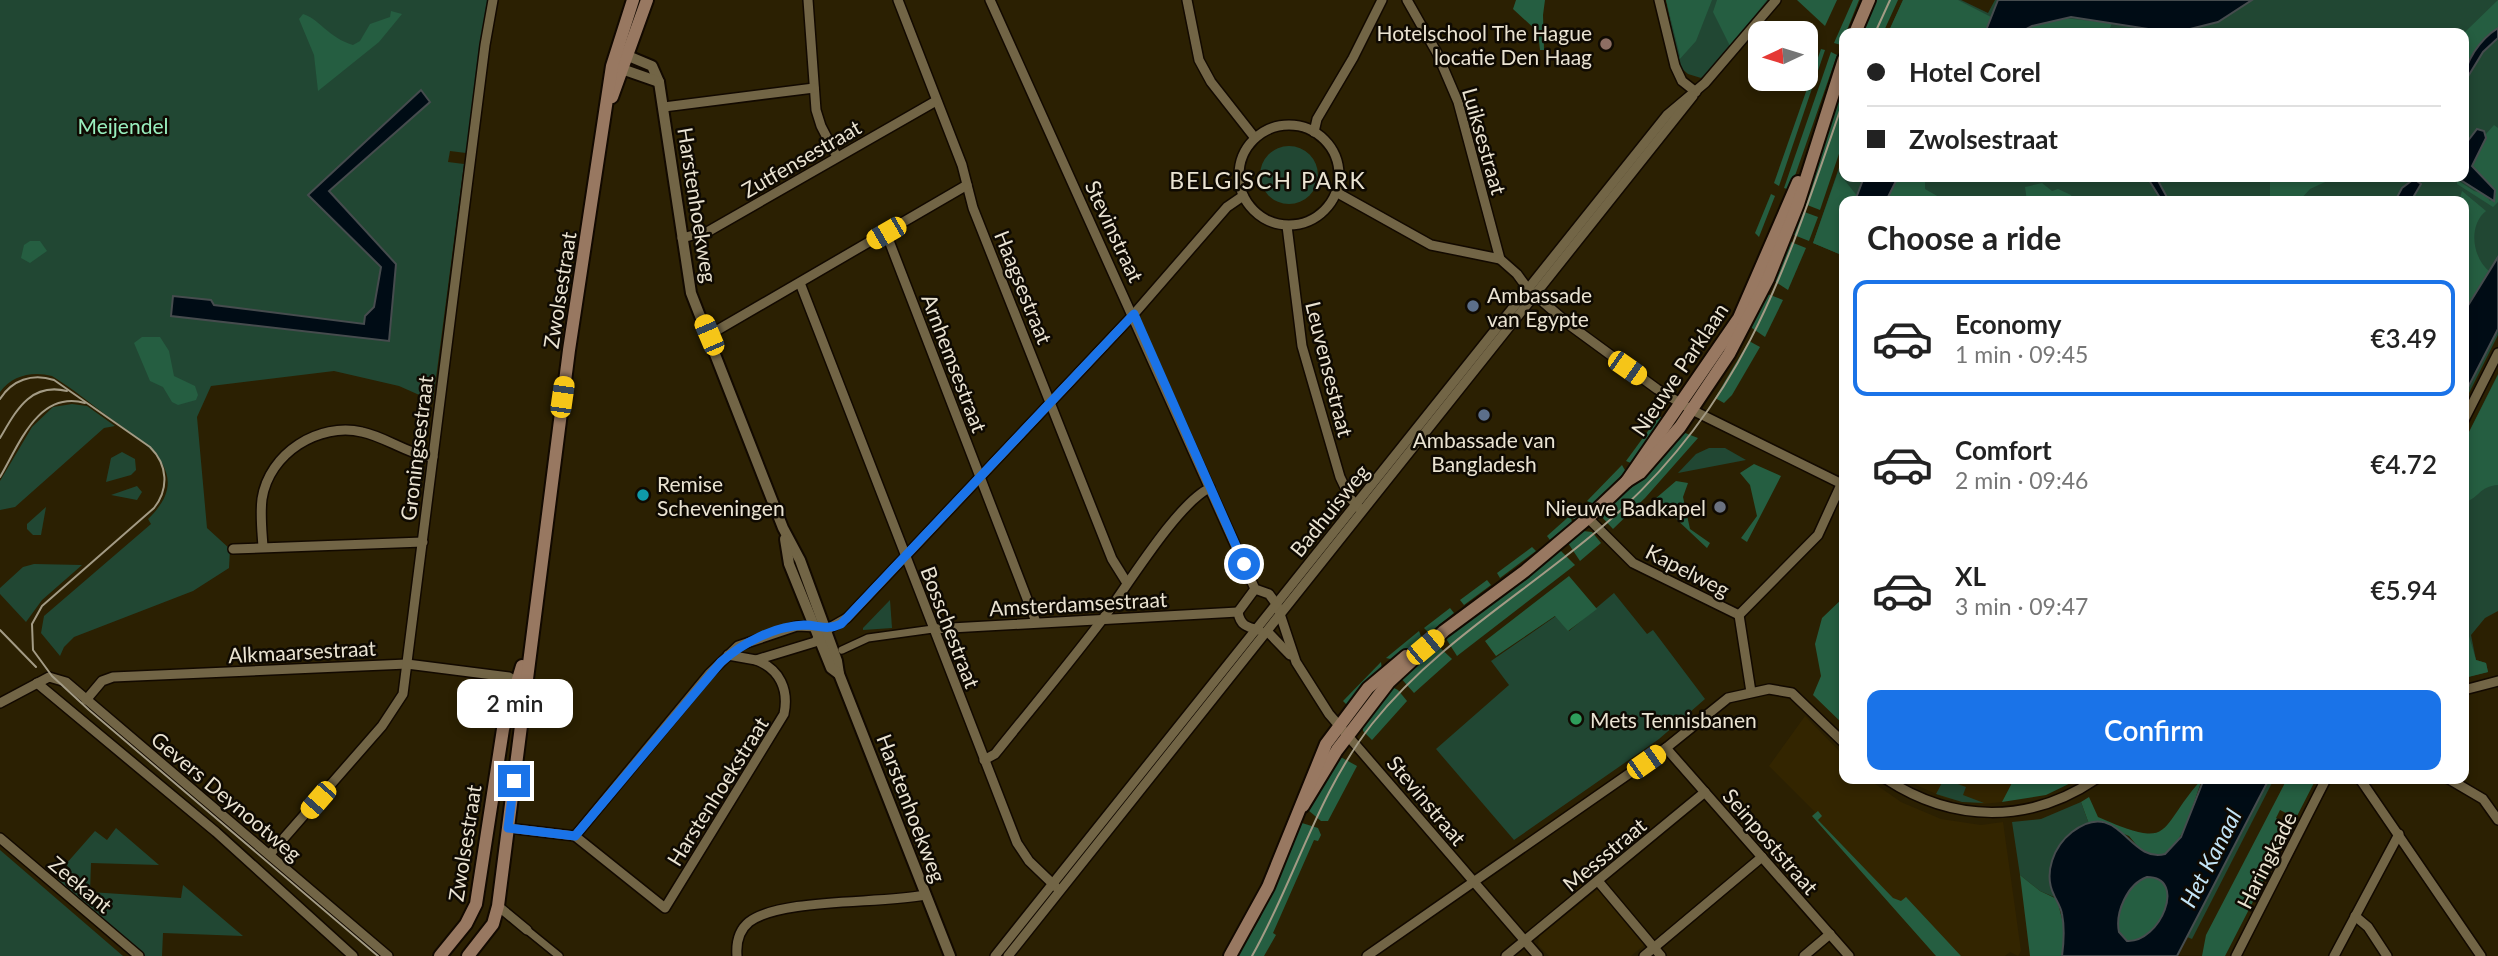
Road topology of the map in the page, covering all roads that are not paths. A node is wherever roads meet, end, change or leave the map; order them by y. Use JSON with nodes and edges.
{"nodes":[{"id":1,"x":493,"y":0,"type":"edge"},
{"id":2,"x":808,"y":0,"type":"edge"},
{"id":3,"x":898,"y":0,"type":"edge"},
{"id":4,"x":989,"y":0,"type":"edge"},
{"id":5,"x":1382,"y":0,"type":"edge"},
{"id":6,"x":1407,"y":0,"type":"edge"},
{"id":7,"x":1659,"y":0,"type":"edge"},
{"id":8,"x":1776,"y":0,"type":"edge"},
{"id":9,"x":1869,"y":0,"type":"edge"},
{"id":10,"x":638,"y":1,"type":"edge"},
{"id":11,"x":1183,"y":1,"type":"edge"},
{"id":12,"x":1856,"y":28,"type":"edge"},
{"id":13,"x":622,"y":53,"type":"junction"},
{"id":14,"x":618,"y":67,"type":"junction"},
{"id":15,"x":1839,"y":74,"type":"edge"},
{"id":16,"x":659,"y":82,"type":"junction"},
{"id":17,"x":814,"y":88,"type":"junction"},
{"id":18,"x":1696,"y":92,"type":"junction"},
{"id":19,"x":936,"y":101,"type":"junction"},
{"id":20,"x":664,"y":107,"type":"junction"},
{"id":21,"x":1314,"y":132,"type":"junction"},
{"id":22,"x":1255,"y":138,"type":"junction"},
{"id":23,"x":837,"y":157,"type":"junction"},
{"id":24,"x":967,"y":185,"type":"junction"},
{"id":25,"x":1336,"y":192,"type":"junction"},
{"id":26,"x":1243,"y":196,"type":"junction"},
{"id":27,"x":1287,"y":226,"type":"junction"},
{"id":28,"x":886,"y":233,"type":"junction"},
{"id":29,"x":682,"y":238,"type":"junction"},
{"id":30,"x":1500,"y":259,"type":"junction"},
{"id":31,"x":800,"y":283,"type":"junction"},
{"id":32,"x":1528,"y":289,"type":"junction"},
{"id":33,"x":1536,"y":296,"type":"junction"},
{"id":34,"x":1134,"y":314,"type":"junction"},
{"id":35,"x":709,"y":335,"type":"junction"},
{"id":36,"x":2498,"y":353,"type":"edge"},
{"id":37,"x":1052,"y":402,"type":"junction"},
{"id":38,"x":1686,"y":407,"type":"junction"},
{"id":39,"x":2469,"y":410,"type":"edge"},
{"id":40,"x":433,"y":457,"type":"junction"},
{"id":41,"x":980,"y":477,"type":"junction"},
{"id":42,"x":1839,"y":481,"type":"edge"},
{"id":43,"x":1210,"y":488,"type":"junction"},
{"id":44,"x":1839,"y":493,"type":"edge"},
{"id":45,"x":1360,"y":509,"type":"junction"},
{"id":46,"x":1588,"y":518,"type":"junction"},
{"id":47,"x":423,"y":542,"type":"junction"},
{"id":48,"x":263,"y":547,"type":"junction"},
{"id":49,"x":233,"y":549,"type":"dead end"},
{"id":50,"x":905,"y":555,"type":"junction"},
{"id":51,"x":1127,"y":583,"type":"junction"},
{"id":52,"x":1255,"y":589,"type":"junction"},
{"id":53,"x":1277,"y":605,"type":"junction"},
{"id":54,"x":1238,"y":612,"type":"junction"},
{"id":55,"x":1281,"y":615,"type":"junction"},
{"id":56,"x":1738,"y":615,"type":"junction"},
{"id":57,"x":1103,"y":618,"type":"junction"},
{"id":58,"x":1036,"y":622,"type":"junction"},
{"id":59,"x":933,"y":629,"type":"junction"},
{"id":60,"x":1255,"y":629,"type":"junction"},
{"id":61,"x":820,"y":631,"type":"junction"},
{"id":62,"x":1267,"y":631,"type":"junction"},
{"id":63,"x":1425,"y":647,"type":"junction"},
{"id":64,"x":842,"y":650,"type":"dead end"},
{"id":65,"x":728,"y":655,"type":"junction"},
{"id":66,"x":756,"y":660,"type":"junction"},
{"id":67,"x":1296,"y":662,"type":"junction"},
{"id":68,"x":407,"y":664,"type":"junction"},
{"id":69,"x":2498,"y":681,"type":"edge"},
{"id":70,"x":37,"y":683,"type":"junction"},
{"id":71,"x":521,"y":684,"type":"junction"},
{"id":72,"x":2469,"y":689,"type":"edge"},
{"id":73,"x":1751,"y":692,"type":"junction"},
{"id":74,"x":86,"y":700,"type":"junction"},
{"id":75,"x":0,"y":703,"type":"edge"},
{"id":76,"x":1338,"y":724,"type":"junction"},
{"id":77,"x":1348,"y":735,"type":"junction"},
{"id":78,"x":1839,"y":738,"type":"edge"},
{"id":79,"x":1666,"y":748,"type":"junction"},
{"id":80,"x":984,"y":760,"type":"junction"},
{"id":81,"x":1894,"y":784,"type":"edge"},
{"id":82,"x":2088,"y":784,"type":"edge"},
{"id":83,"x":2323,"y":784,"type":"edge"},
{"id":84,"x":2364,"y":784,"type":"edge"},
{"id":85,"x":2458,"y":784,"type":"edge"},
{"id":86,"x":1705,"y":792,"type":"junction"},
{"id":87,"x":1303,"y":806,"type":"junction"},
{"id":88,"x":2498,"y":820,"type":"edge"},
{"id":89,"x":508,"y":828,"type":"junction"},
{"id":90,"x":2399,"y":834,"type":"junction"},
{"id":91,"x":575,"y":836,"type":"junction"},
{"id":92,"x":0,"y":838,"type":"edge"},
{"id":93,"x":270,"y":855,"type":"junction"},
{"id":94,"x":1762,"y":857,"type":"junction"},
{"id":95,"x":1598,"y":881,"type":"junction"},
{"id":96,"x":1475,"y":882,"type":"junction"},
{"id":97,"x":1057,"y":888,"type":"junction"},
{"id":98,"x":925,"y":895,"type":"junction"},
{"id":99,"x":498,"y":906,"type":"junction"},
{"id":100,"x":2355,"y":916,"type":"junction"},
{"id":101,"x":527,"y":930,"type":"joint"},
{"id":102,"x":1830,"y":934,"type":"junction"},
{"id":103,"x":1526,"y":942,"type":"junction"},
{"id":104,"x":1654,"y":948,"type":"junction"},
{"id":105,"x":139,"y":956,"type":"edge"},
{"id":106,"x":353,"y":956,"type":"edge"},
{"id":107,"x":388,"y":956,"type":"edge"},
{"id":108,"x":440,"y":956,"type":"edge"},
{"id":109,"x":468,"y":956,"type":"edge"},
{"id":110,"x":559,"y":956,"type":"edge"},
{"id":111,"x":737,"y":956,"type":"edge"},
{"id":112,"x":950,"y":956,"type":"edge"},
{"id":113,"x":995,"y":956,"type":"edge"},
{"id":114,"x":1008,"y":956,"type":"edge"},
{"id":115,"x":1230,"y":956,"type":"edge"},
{"id":116,"x":1367,"y":956,"type":"edge"},
{"id":117,"x":1506,"y":956,"type":"edge"},
{"id":118,"x":1538,"y":956,"type":"edge"},
{"id":119,"x":1644,"y":956,"type":"edge"},
{"id":120,"x":1661,"y":956,"type":"edge"},
{"id":121,"x":1804,"y":956,"type":"edge"},
{"id":122,"x":1849,"y":956,"type":"edge"},
{"id":123,"x":2236,"y":956,"type":"edge"},
{"id":124,"x":2334,"y":956,"type":"edge"},
{"id":125,"x":2387,"y":956,"type":"edge"},
{"id":126,"x":2482,"y":956,"type":"edge"}],
"edges":[{"from":1,"to":40,"type":"street","name":"Groningsestraat"},
{"from":2,"to":17,"type":"street"},
{"from":3,"to":19,"type":"street","name":"Haagsestraat"},
{"from":4,"to":34,"type":"street","name":"Stevinstraat"},
{"from":5,"to":21,"type":"street"},
{"from":6,"to":30,"type":"street","name":"Luiksestraat"},
{"from":7,"to":18,"type":"street"},
{"from":8,"to":18,"type":"street","name":"Badhuisweg"},
{"from":9,"to":12,"type":"main road"},
{"from":10,"to":13,"type":"main road","name":"Zwolsestraat"},
{"from":11,"to":22,"type":"street"},
{"from":13,"to":14,"type":"main road","name":"Zwolsestraat"},
{"from":13,"to":16,"type":"street"},
{"from":14,"to":16,"type":"street"},
{"from":14,"to":71,"type":"main road","name":"Zwolsestraat"},
{"from":15,"to":38,"type":"main road","name":"Nieuwe Parklaan"},
{"from":16,"to":20,"type":"street","name":"Harstenhoekweg"},
{"from":17,"to":20,"type":"street"},
{"from":17,"to":23,"type":"street"},
{"from":18,"to":32,"type":"street","name":"Badhuisweg"},
{"from":18,"to":33,"type":"street","name":"Badhuisweg"},
{"from":19,"to":23,"type":"street","name":"Zutfensestraat"},
{"from":19,"to":24,"type":"street","name":"Haagsestraat"},
{"from":20,"to":29,"type":"street","name":"Harstenhoekweg"},
{"from":21,"to":22,"type":"street"},
{"from":21,"to":25,"type":"street"},
{"from":22,"to":26,"type":"street"},
{"from":23,"to":29,"type":"street","name":"Zutfensestraat"},
{"from":24,"to":28,"type":"street"},
{"from":24,"to":37,"type":"street","name":"Haagsestraat"},
{"from":25,"to":27,"type":"street"},
{"from":25,"to":30,"type":"street"},
{"from":26,"to":27,"type":"street"},
{"from":26,"to":34,"type":"street"},
{"from":27,"to":45,"type":"street","name":"Leuvensestraat"},
{"from":28,"to":31,"type":"street"},
{"from":28,"to":41,"type":"street","name":"Arnhemsestraat"},
{"from":29,"to":35,"type":"street","name":"Harstenhoekweg"},
{"from":30,"to":32,"type":"street"},
{"from":31,"to":35,"type":"street"},
{"from":31,"to":50,"type":"street","name":"Bosschestraat"},
{"from":32,"to":33,"type":"street"},
{"from":32,"to":45,"type":"street","name":"Badhuisweg"},
{"from":33,"to":38,"type":"street"},
{"from":33,"to":45,"type":"street","name":"Badhuisweg"},
{"from":34,"to":37,"type":"street"},
{"from":34,"to":43,"type":"street","name":"Stevinstraat"},
{"from":35,"to":61,"type":"street","name":"Harstenhoekweg"},
{"from":36,"to":39,"type":"street"},
{"from":37,"to":41,"type":"street"},
{"from":37,"to":51,"type":"street","name":"Haagsestraat"},
{"from":38,"to":42,"type":"street"},
{"from":38,"to":46,"type":"main road","name":"Nieuwe Parklaan"},
{"from":40,"to":47,"type":"street","name":"Groningsestraat"},
{"from":40,"to":48,"type":"street"},
{"from":41,"to":50,"type":"street"},
{"from":41,"to":58,"type":"street","name":"Arnhemsestraat"},
{"from":43,"to":51,"type":"street"},
{"from":43,"to":52,"type":"street","name":"Stevinstraat"},
{"from":44,"to":56,"type":"street","name":"Kapelweg"},
{"from":45,"to":53,"type":"street","name":"Badhuisweg"},
{"from":45,"to":55,"type":"street","name":"Badhuisweg"},
{"from":46,"to":56,"type":"street","name":"Kapelweg"},
{"from":46,"to":63,"type":"main road","name":"Nieuwe Parklaan"},
{"from":47,"to":48,"type":"street"},
{"from":47,"to":68,"type":"street","name":"Groningsestraat"},
{"from":48,"to":49,"type":"street"},
{"from":50,"to":59,"type":"street","name":"Bosschestraat"},
{"from":50,"to":61,"type":"street"},
{"from":51,"to":57,"type":"street"},
{"from":52,"to":53,"type":"street","name":"Stevinstraat"},
{"from":52,"to":54,"type":"street"},
{"from":53,"to":55,"type":"street","name":"Stevinstraat"},
{"from":53,"to":60,"type":"street","name":"Badhuisweg"},
{"from":54,"to":57,"type":"street","name":"Amsterdamsestraat"},
{"from":54,"to":60,"type":"street"},
{"from":55,"to":62,"type":"street","name":"Badhuisweg"},
{"from":55,"to":67,"type":"street","name":"Stevinstraat"},
{"from":56,"to":73,"type":"street"},
{"from":57,"to":58,"type":"street","name":"Amsterdamsestraat"},
{"from":57,"to":80,"type":"street"},
{"from":58,"to":59,"type":"street","name":"Amsterdamsestraat"},
{"from":59,"to":64,"type":"street","name":"Amsterdamsestraat"},
{"from":59,"to":80,"type":"street","name":"Bosschestraat"},
{"from":60,"to":62,"type":"street"},
{"from":60,"to":97,"type":"street","name":"Badhuisweg"},
{"from":61,"to":65,"type":"street"},
{"from":61,"to":66,"type":"street"},
{"from":61,"to":98,"type":"street","name":"Harstenhoekweg"},
{"from":62,"to":67,"type":"street","name":"Stevinstraat"},
{"from":62,"to":97,"type":"street","name":"Badhuisweg"},
{"from":63,"to":76,"type":"main road","name":"Nieuwe Parklaan"},
{"from":63,"to":77,"type":"main road","name":"Nieuwe Parklaan"},
{"from":65,"to":66,"type":"street"},
{"from":65,"to":91,"type":"street"},
{"from":66,"to":91,"type":"street","name":"Harstenhoekstraat"},
{"from":67,"to":76,"type":"street","name":"Stevinstraat"},
{"from":68,"to":71,"type":"street","name":"Alkmaarsestraat"},
{"from":68,"to":74,"type":"street","name":"Alkmaarsestraat"},
{"from":68,"to":93,"type":"street","name":"Groningsestraat"},
{"from":69,"to":72,"type":"street"},
{"from":70,"to":74,"type":"street","name":"Gevers Deynootweg"},
{"from":70,"to":75,"type":"street"},
{"from":70,"to":106,"type":"street","name":"Gevers Deynootweg"},
{"from":71,"to":89,"type":"main road","name":"Zwolsestraat"},
{"from":71,"to":108,"type":"main road","name":"Zwolsestraat"},
{"from":73,"to":78,"type":"street"},
{"from":73,"to":79,"type":"street"},
{"from":74,"to":93,"type":"street","name":"Gevers Deynootweg"},
{"from":76,"to":77,"type":"street","name":"Stevinstraat"},
{"from":76,"to":87,"type":"main road","name":"Nieuwe Parklaan"},
{"from":77,"to":87,"type":"main road","name":"Nieuwe Parklaan"},
{"from":77,"to":96,"type":"street","name":"Stevinstraat"},
{"from":79,"to":86,"type":"street","name":"Seinpoststraat"},
{"from":79,"to":96,"type":"street"},
{"from":80,"to":97,"type":"street","name":"Bosschestraat"},
{"from":81,"to":82,"type":"street"},
{"from":83,"to":123,"type":"street","name":"Haringkade"},
{"from":84,"to":90,"type":"street"},
{"from":85,"to":88,"type":"street"},
{"from":86,"to":94,"type":"street","name":"Seinpoststraat"},
{"from":86,"to":95,"type":"street","name":"Messstraat"},
{"from":87,"to":115,"type":"main road","name":"Nieuwe Parklaan"},
{"from":89,"to":91,"type":"street"},
{"from":89,"to":99,"type":"main road","name":"Zwolsestraat"},
{"from":90,"to":100,"type":"street"},
{"from":90,"to":126,"type":"street"},
{"from":92,"to":105,"type":"street","name":"Zeekant"},
{"from":93,"to":107,"type":"street","name":"Gevers Deynootweg"},
{"from":94,"to":102,"type":"street","name":"Seinpoststraat"},
{"from":94,"to":104,"type":"street"},
{"from":95,"to":103,"type":"street","name":"Messstraat"},
{"from":95,"to":104,"type":"street"},
{"from":96,"to":103,"type":"street","name":"Stevinstraat"},
{"from":96,"to":116,"type":"street"},
{"from":97,"to":113,"type":"street","name":"Badhuisweg"},
{"from":97,"to":114,"type":"street","name":"Badhuisweg"},
{"from":98,"to":111,"type":"street"},
{"from":98,"to":112,"type":"street","name":"Harstenhoekweg"},
{"from":99,"to":101,"type":"street"},
{"from":99,"to":109,"type":"main road","name":"Zwolsestraat"},
{"from":100,"to":124,"type":"street"},
{"from":100,"to":125,"type":"street"},
{"from":101,"to":110,"type":"street"},
{"from":102,"to":121,"type":"street"},
{"from":102,"to":122,"type":"street","name":"Seinpoststraat"},
{"from":103,"to":117,"type":"street","name":"Messstraat"},
{"from":103,"to":118,"type":"street","name":"Stevinstraat"},
{"from":104,"to":119,"type":"street"},
{"from":104,"to":120,"type":"street"}]}
